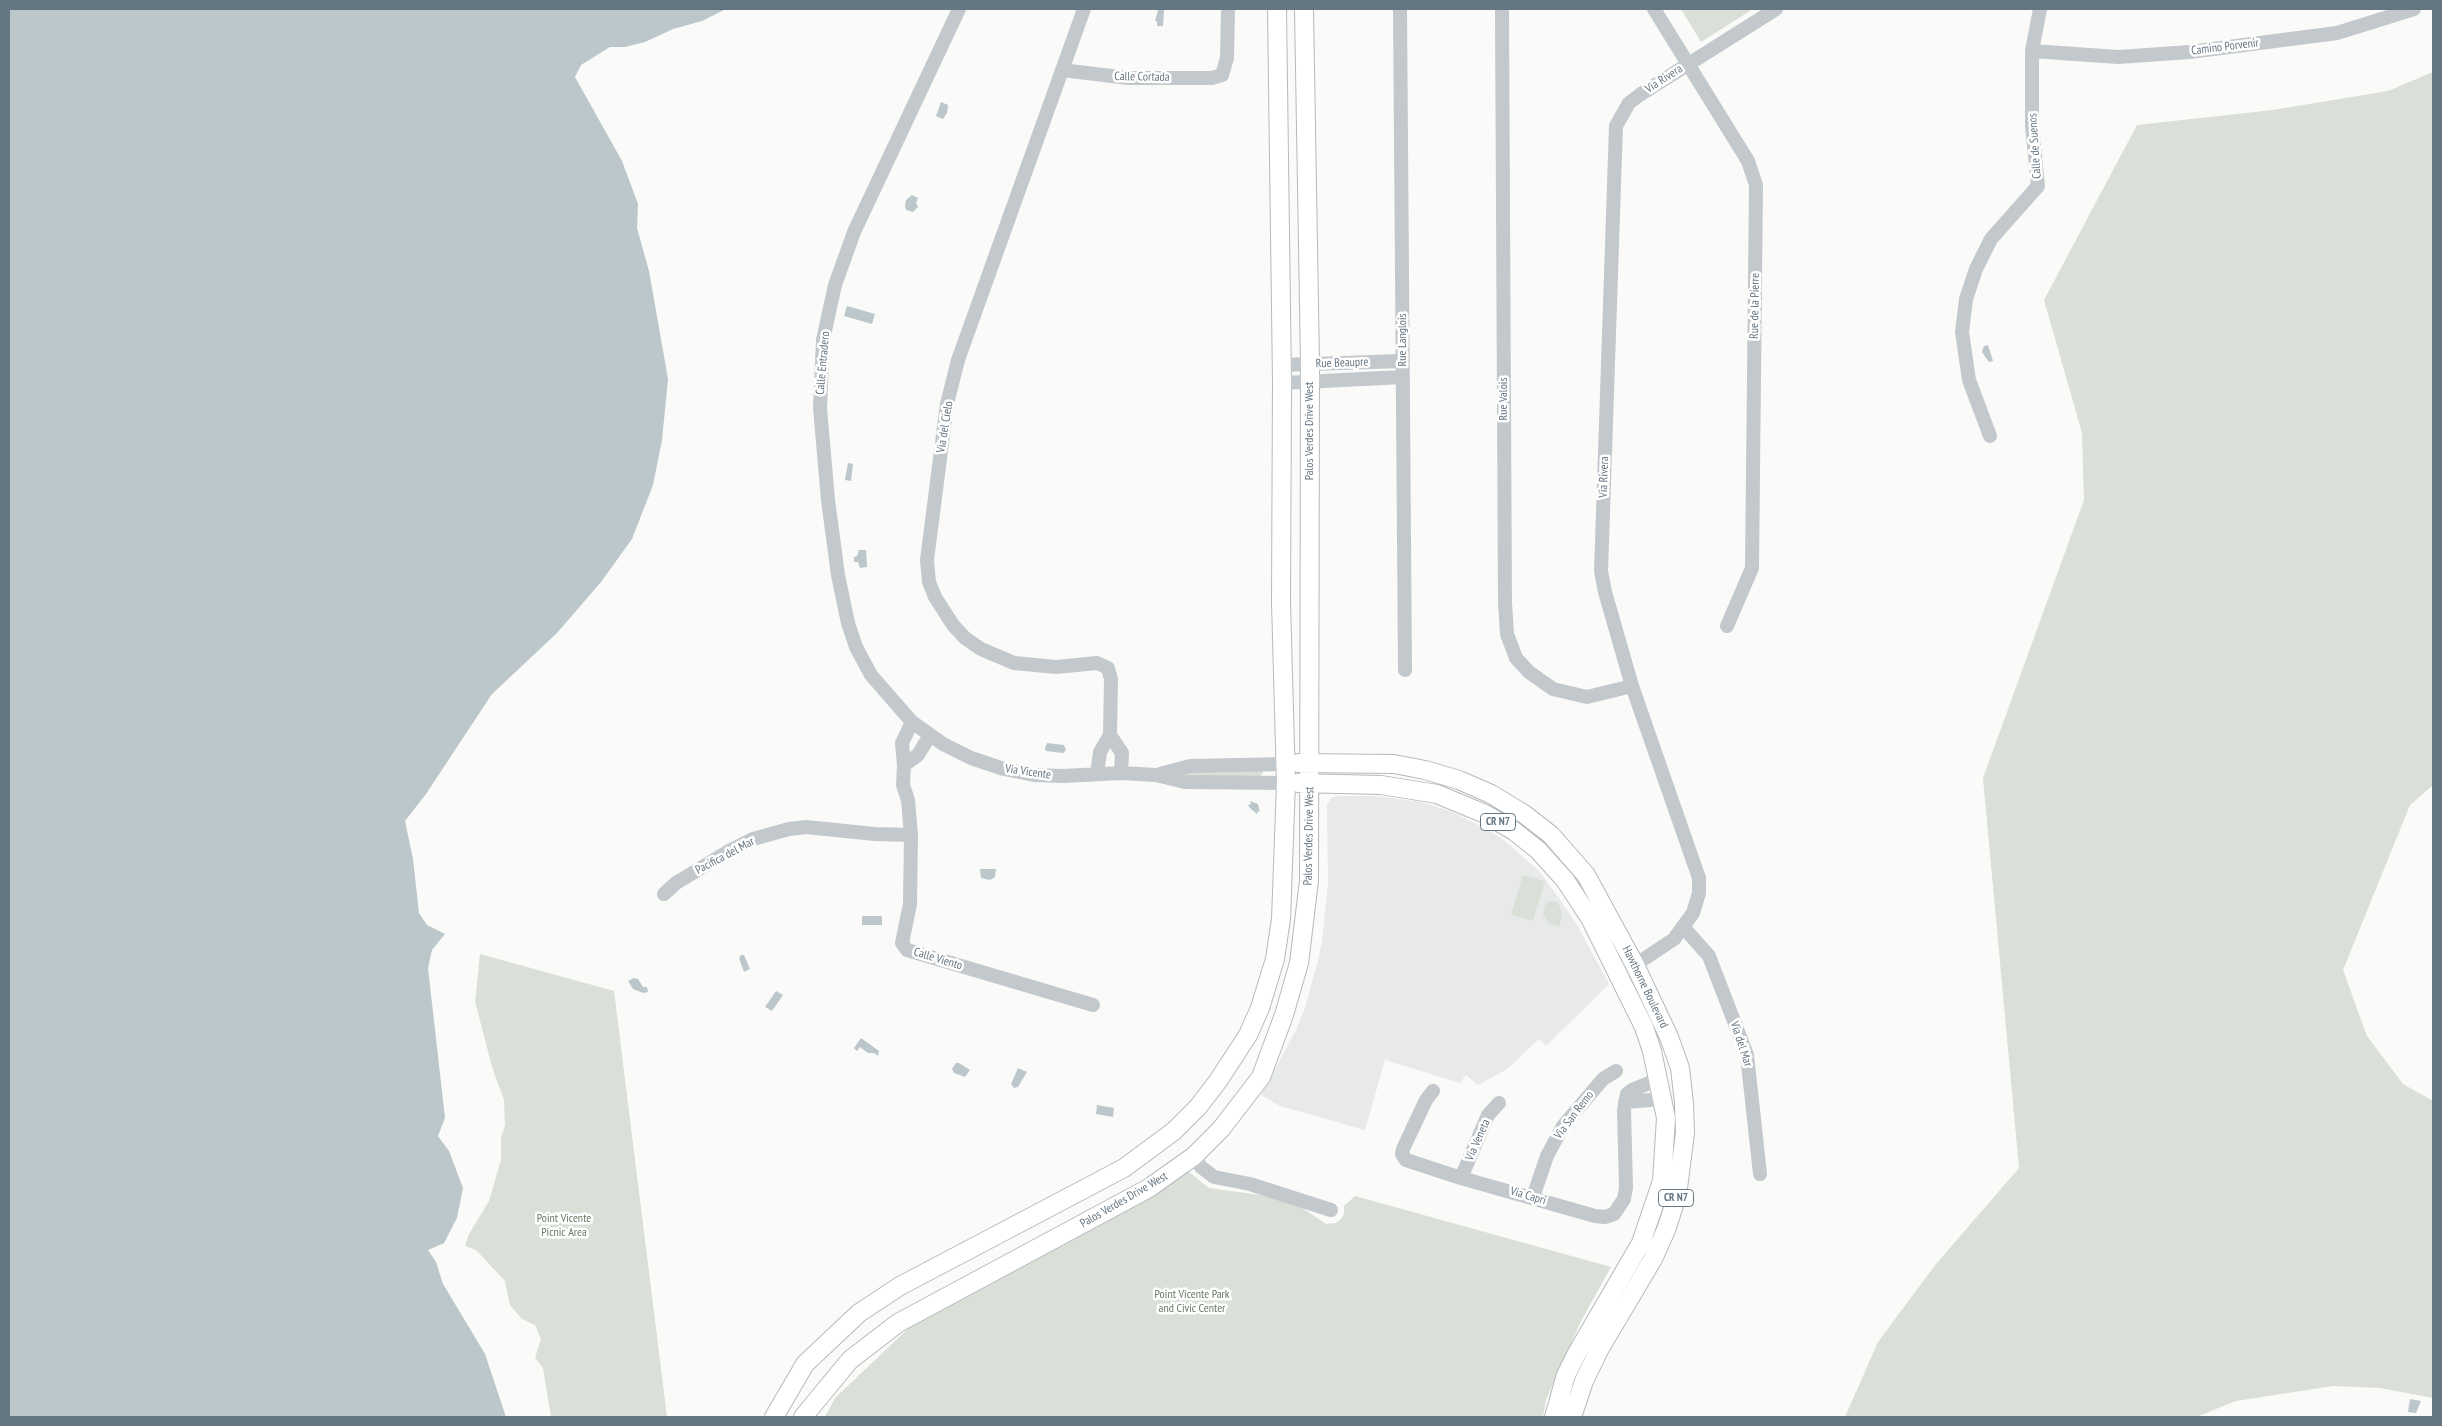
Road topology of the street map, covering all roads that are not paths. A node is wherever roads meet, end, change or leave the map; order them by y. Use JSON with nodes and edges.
{"nodes":[{"id":1,"x":959,"y":9,"type":"edge"},
{"id":2,"x":1084,"y":9,"type":"edge"},
{"id":3,"x":1228,"y":9,"type":"edge"},
{"id":4,"x":1277,"y":9,"type":"edge"},
{"id":5,"x":1304,"y":9,"type":"edge"},
{"id":6,"x":1400,"y":9,"type":"edge"},
{"id":7,"x":1502,"y":9,"type":"edge"},
{"id":8,"x":1654,"y":9,"type":"edge"},
{"id":9,"x":1776,"y":9,"type":"edge"},
{"id":10,"x":2040,"y":9,"type":"edge"},
{"id":11,"x":2414,"y":9,"type":"edge"},
{"id":12,"x":2032,"y":51,"type":"junction"},
{"id":13,"x":1689,"y":63,"type":"junction"},
{"id":14,"x":1062,"y":70,"type":"junction"},
{"id":15,"x":1403,"y":361,"type":"junction"},
{"id":16,"x":1281,"y":365,"type":"junction"},
{"id":17,"x":1310,"y":372,"type":"junction"},
{"id":18,"x":1403,"y":377,"type":"junction"},
{"id":19,"x":1282,"y":383,"type":"junction"},
{"id":20,"x":1990,"y":436,"type":"dead end"},
{"id":21,"x":1727,"y":626,"type":"dead end"},
{"id":22,"x":1406,"y":670,"type":"dead end"},
{"id":23,"x":1632,"y":686,"type":"junction"},
{"id":24,"x":912,"y":722,"type":"junction"},
{"id":25,"x":1110,"y":735,"type":"junction"},
{"id":26,"x":930,"y":736,"type":"junction"},
{"id":27,"x":1310,"y":762,"type":"junction"},
{"id":28,"x":1286,"y":764,"type":"junction"},
{"id":29,"x":904,"y":766,"type":"junction"},
{"id":30,"x":1121,"y":773,"type":"junction"},
{"id":31,"x":1098,"y":774,"type":"junction"},
{"id":32,"x":1156,"y":775,"type":"junction"},
{"id":33,"x":1310,"y":782,"type":"junction"},
{"id":34,"x":1286,"y":783,"type":"junction"},
{"id":35,"x":911,"y":835,"type":"junction"},
{"id":36,"x":1520,"y":836,"type":"junction"},
{"id":37,"x":1586,"y":875,"type":"junction"},
{"id":38,"x":664,"y":894,"type":"dead end"},
{"id":39,"x":1684,"y":928,"type":"junction"},
{"id":40,"x":1635,"y":965,"type":"junction"},
{"id":41,"x":1616,"y":972,"type":"junction"},
{"id":42,"x":1093,"y":1005,"type":"dead end"},
{"id":43,"x":1616,"y":1071,"type":"dead end"},
{"id":44,"x":1657,"y":1088,"type":"junction"},
{"id":45,"x":1433,"y":1091,"type":"dead end"},
{"id":46,"x":1625,"y":1102,"type":"junction"},
{"id":47,"x":1499,"y":1103,"type":"dead end"},
{"id":48,"x":1685,"y":1133,"type":"junction"},
{"id":49,"x":1194,"y":1156,"type":"junction"},
{"id":50,"x":1760,"y":1174,"type":"dead end"},
{"id":51,"x":1461,"y":1178,"type":"junction"},
{"id":52,"x":1533,"y":1197,"type":"junction"},
{"id":53,"x":1331,"y":1210,"type":"dead end"},
{"id":54,"x":805,"y":1364,"type":"junction"},
{"id":55,"x":765,"y":1417,"type":"edge"},
{"id":56,"x":774,"y":1417,"type":"edge"},
{"id":57,"x":803,"y":1417,"type":"edge"},
{"id":58,"x":1554,"y":1417,"type":"edge"},
{"id":59,"x":1572,"y":1417,"type":"edge"}],
"edges":[{"from":1,"to":24,"type":"street","name":"Calle Entradero"},
{"from":2,"to":14,"type":"street","name":"Via del Cielo"},
{"from":3,"to":14,"type":"street","name":"Calle Cortada"},
{"from":4,"to":16,"type":"main road","name":"Palos Verdes Drive West"},
{"from":5,"to":17,"type":"main road","name":"Palos Verdes Drive West"},
{"from":6,"to":15,"type":"street","name":"Rue Langlois"},
{"from":7,"to":23,"type":"street","name":"Rue Valois"},
{"from":8,"to":13,"type":"street","name":"Rue de la Pierre"},
{"from":9,"to":13,"type":"street","name":"Via Rivera"},
{"from":10,"to":12,"type":"street","name":"Calle de Suenos"},
{"from":11,"to":12,"type":"street","name":"Camino Porvenir"},
{"from":12,"to":20,"type":"street","name":"Calle de Suenos"},
{"from":13,"to":21,"type":"street","name":"Rue de la Pierre"},
{"from":13,"to":23,"type":"street","name":"Via Rivera"},
{"from":14,"to":25,"type":"street","name":"Via del Cielo"},
{"from":15,"to":17,"type":"street","name":"Rue Beaupre"},
{"from":15,"to":18,"type":"street","name":"Rue Langlois"},
{"from":16,"to":17,"type":"street","name":"Rue Beaupre"},
{"from":16,"to":19,"type":"main road","name":"Palos Verdes Drive West"},
{"from":17,"to":18,"type":"street","name":"Rue Beaupre"},
{"from":17,"to":19,"type":"street","name":"Rue Beaupre"},
{"from":17,"to":27,"type":"main road","name":"Palos Verdes Drive West"},
{"from":18,"to":22,"type":"street","name":"Rue Langlois"},
{"from":19,"to":28,"type":"main road","name":"Palos Verdes Drive West"},
{"from":23,"to":39,"type":"street","name":"Via Rivera"},
{"from":24,"to":26,"type":"street","name":"Via Vicente"},
{"from":24,"to":29,"type":"street","name":"Calle Viento"},
{"from":25,"to":30,"type":"street"},
{"from":25,"to":31,"type":"street","name":"Via del Cielo"},
{"from":26,"to":29,"type":"street"},
{"from":26,"to":31,"type":"street","name":"Via Vicente"},
{"from":27,"to":28,"type":"main road","name":"Hawthorne Boulevard","number":"CR N7"},
{"from":27,"to":33,"type":"main road","name":"Palos Verdes Drive West"},
{"from":27,"to":37,"type":"main road","name":"Hawthorne Boulevard","number":"CR N7"},
{"from":28,"to":32,"type":"street","name":"Via Vicente"},
{"from":28,"to":34,"type":"main road","name":"Palos Verdes Drive West"},
{"from":29,"to":35,"type":"street","name":"Calle Viento"},
{"from":30,"to":31,"type":"street","name":"Via Vicente"},
{"from":30,"to":32,"type":"street","name":"Via Vicente"},
{"from":32,"to":34,"type":"street","name":"Via Vicente"},
{"from":33,"to":34,"type":"main road","name":"Hawthorne Boulevard","number":"CR N7"},
{"from":33,"to":36,"type":"main road","name":"Hawthorne Boulevard","number":"CR N7"},
{"from":33,"to":49,"type":"main road","name":"Palos Verdes Drive West"},
{"from":34,"to":54,"type":"main road","name":"Palos Verdes Drive West"},
{"from":35,"to":38,"type":"street","name":"Pacifica del Mar"},
{"from":35,"to":42,"type":"street","name":"Calle Viento"},
{"from":36,"to":37,"type":"main road"},
{"from":36,"to":41,"type":"main road","name":"Hawthorne Boulevard","number":"CR N7"},
{"from":37,"to":40,"type":"main road","name":"Hawthorne Boulevard","number":"CR N7"},
{"from":39,"to":40,"type":"street","name":"Via Rivera"},
{"from":39,"to":50,"type":"street","name":"Via del Mar"},
{"from":40,"to":41,"type":"street","name":"Via Rivera"},
{"from":40,"to":48,"type":"main road","name":"Hawthorne Boulevard","number":"CR N7"},
{"from":41,"to":44,"type":"main road","name":"Hawthorne Boulevard","number":"CR N7"},
{"from":43,"to":52,"type":"street","name":"Via San Remo"},
{"from":44,"to":46,"type":"street"},
{"from":44,"to":46,"type":"street"},
{"from":44,"to":48,"type":"main road"},
{"from":44,"to":58,"type":"main road","name":"Hawthorne Boulevard","number":"CR N7"},
{"from":45,"to":51,"type":"street","name":"Via Capri"},
{"from":46,"to":52,"type":"street","name":"Via Capri"},
{"from":47,"to":51,"type":"street","name":"Via Veneta"},
{"from":48,"to":59,"type":"main road","name":"Hawthorne Boulevard","number":"CR N7"},
{"from":49,"to":53,"type":"street"},
{"from":49,"to":57,"type":"main road","name":"Palos Verdes Drive West"},
{"from":51,"to":52,"type":"street","name":"Via Capri"},
{"from":54,"to":55,"type":"main road"},
{"from":54,"to":56,"type":"main road","name":"Palos Verdes Drive West"}]}
